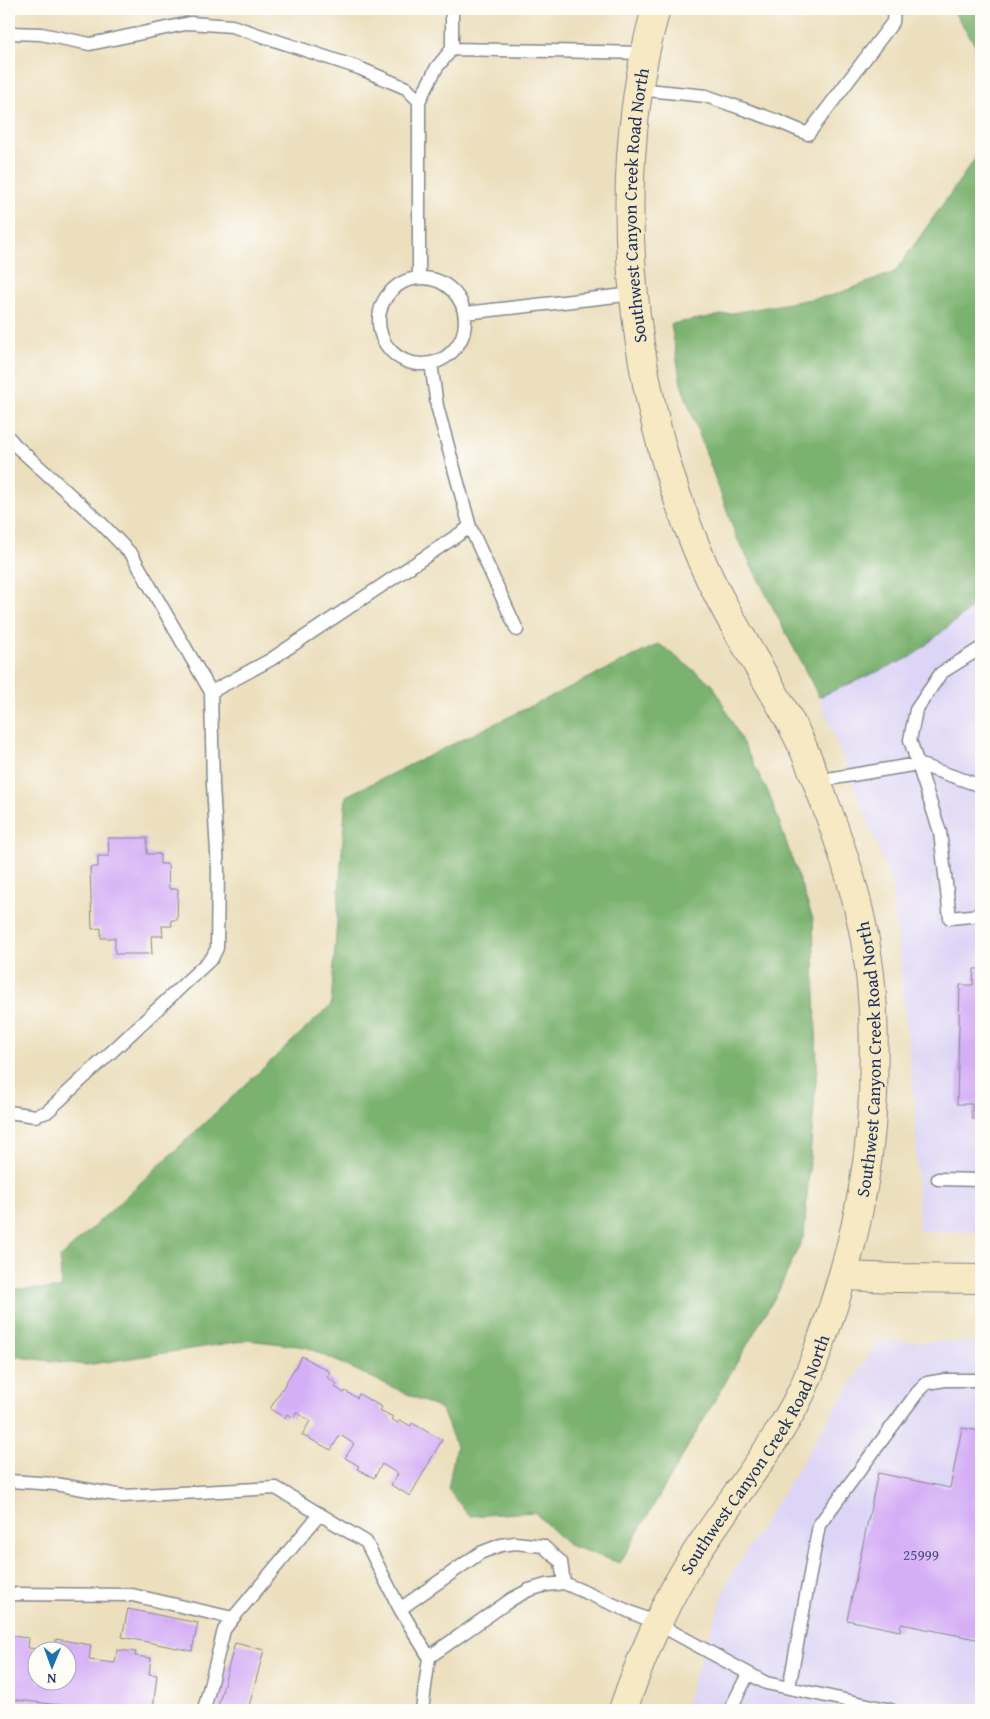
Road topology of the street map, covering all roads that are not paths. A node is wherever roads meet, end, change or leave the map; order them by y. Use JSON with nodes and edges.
{"nodes":[{"id":1,"x":452,"y":9,"type":"edge"},
{"id":2,"x":656,"y":9,"type":"edge"},
{"id":3,"x":894,"y":9,"type":"edge"},
{"id":4,"x":9,"y":33,"type":"edge"},
{"id":5,"x":452,"y":49,"type":"junction"},
{"id":6,"x":645,"y":53,"type":"junction"},
{"id":7,"x":638,"y":89,"type":"junction"},
{"id":8,"x":419,"y":101,"type":"junction"},
{"id":9,"x":419,"y":278,"type":"junction"},
{"id":10,"x":634,"y":294,"type":"junction"},
{"id":11,"x":464,"y":313,"type":"junction"},
{"id":12,"x":431,"y":363,"type":"junction"},
{"id":13,"x":9,"y":438,"type":"edge"},
{"id":14,"x":470,"y":527,"type":"junction"},
{"id":15,"x":517,"y":630,"type":"dead end"},
{"id":16,"x":981,"y":648,"type":"edge"},
{"id":17,"x":211,"y":692,"type":"junction"},
{"id":18,"x":918,"y":764,"type":"junction"},
{"id":19,"x":816,"y":781,"type":"junction"},
{"id":20,"x":981,"y":786,"type":"edge"},
{"id":21,"x":981,"y":915,"type":"edge"},
{"id":22,"x":9,"y":1112,"type":"edge"},
{"id":23,"x":938,"y":1179,"type":"dead end"},
{"id":24,"x":981,"y":1180,"type":"edge"},
{"id":25,"x":843,"y":1276,"type":"junction"},
{"id":26,"x":981,"y":1279,"type":"edge"},
{"id":27,"x":981,"y":1380,"type":"edge"},
{"id":28,"x":9,"y":1481,"type":"edge"},
{"id":29,"x":320,"y":1514,"type":"junction"},
{"id":30,"x":564,"y":1583,"type":"junction"},
{"id":31,"x":9,"y":1594,"type":"edge"},
{"id":32,"x":400,"y":1609,"type":"junction"},
{"id":33,"x":233,"y":1618,"type":"junction"},
{"id":34,"x":658,"y":1624,"type":"junction"},
{"id":35,"x":429,"y":1657,"type":"junction"},
{"id":36,"x":748,"y":1674,"type":"junction"},
{"id":37,"x":789,"y":1688,"type":"junction"},
{"id":38,"x":204,"y":1710,"type":"edge"},
{"id":39,"x":422,"y":1710,"type":"edge"},
{"id":40,"x":623,"y":1710,"type":"edge"},
{"id":41,"x":730,"y":1710,"type":"edge"},
{"id":42,"x":891,"y":1710,"type":"edge"}],
"edges":[{"from":1,"to":5,"type":"lane"},
{"from":2,"to":6,"type":"main road","name":"Southwest Canyon Creek Road North"},
{"from":3,"to":7,"type":"lane"},
{"from":4,"to":8,"type":"lane"},
{"from":5,"to":6,"type":"lane"},
{"from":5,"to":8,"type":"lane"},
{"from":6,"to":7,"type":"main road","name":"Southwest Canyon Creek Road North"},
{"from":7,"to":10,"type":"main road","name":"Southwest Canyon Creek Road North"},
{"from":8,"to":9,"type":"lane"},
{"from":9,"to":11,"type":"lane"},
{"from":9,"to":12,"type":"lane"},
{"from":10,"to":11,"type":"lane"},
{"from":10,"to":19,"type":"main road","name":"Southwest Canyon Creek Road North"},
{"from":11,"to":12,"type":"lane"},
{"from":12,"to":14,"type":"lane"},
{"from":13,"to":17,"type":"lane"},
{"from":14,"to":15,"type":"lane"},
{"from":14,"to":17,"type":"lane"},
{"from":16,"to":18,"type":"lane"},
{"from":17,"to":22,"type":"lane"},
{"from":18,"to":19,"type":"lane"},
{"from":18,"to":20,"type":"lane"},
{"from":18,"to":21,"type":"lane"},
{"from":19,"to":25,"type":"main road","name":"Southwest Canyon Creek Road North"},
{"from":23,"to":24,"type":"lane"},
{"from":25,"to":26,"type":"main road"},
{"from":25,"to":34,"type":"main road","name":"Southwest Canyon Creek Road North"},
{"from":27,"to":37,"type":"lane"},
{"from":28,"to":29,"type":"lane"},
{"from":29,"to":32,"type":"lane"},
{"from":29,"to":33,"type":"lane"},
{"from":30,"to":32,"type":"lane"},
{"from":30,"to":34,"type":"lane"},
{"from":30,"to":35,"type":"lane"},
{"from":31,"to":33,"type":"lane"},
{"from":32,"to":35,"type":"lane"},
{"from":33,"to":38,"type":"lane"},
{"from":34,"to":36,"type":"lane"},
{"from":34,"to":40,"type":"main road","name":"Southwest Canyon Creek Road North"},
{"from":35,"to":39,"type":"lane"},
{"from":36,"to":37,"type":"lane"},
{"from":36,"to":41,"type":"lane"},
{"from":37,"to":42,"type":"lane"}]}
